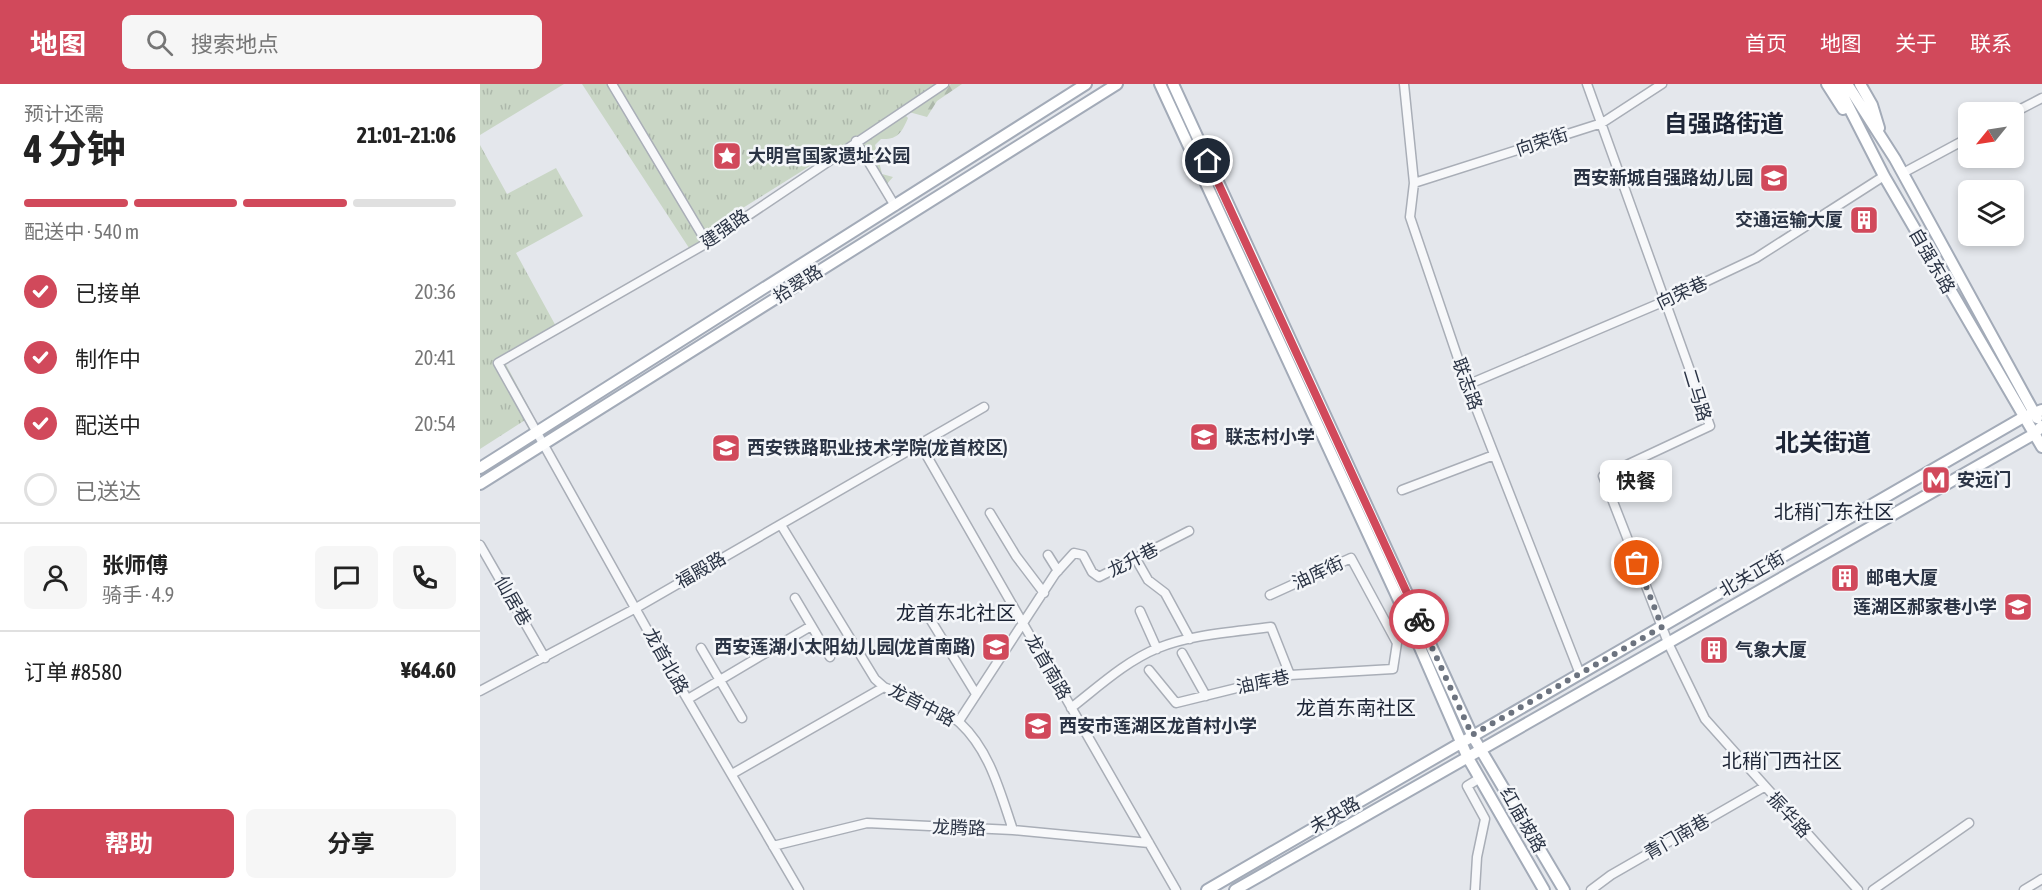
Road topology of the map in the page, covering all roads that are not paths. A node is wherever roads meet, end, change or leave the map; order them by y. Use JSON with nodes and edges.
{"nodes":[{"id":1,"x":612,"y":84,"type":"edge"},
{"id":2,"x":944,"y":84,"type":"edge"},
{"id":3,"x":1086,"y":84,"type":"edge"},
{"id":4,"x":1117,"y":84,"type":"edge"},
{"id":5,"x":1160,"y":84,"type":"edge"},
{"id":6,"x":1173,"y":84,"type":"edge"},
{"id":7,"x":1404,"y":84,"type":"edge"},
{"id":8,"x":1587,"y":84,"type":"edge"},
{"id":9,"x":1662,"y":84,"type":"edge"},
{"id":10,"x":1827,"y":84,"type":"edge"},
{"id":11,"x":1837,"y":84,"type":"edge"},
{"id":12,"x":1847,"y":84,"type":"edge"},
{"id":13,"x":1860,"y":84,"type":"edge"},
{"id":14,"x":2042,"y":98,"type":"edge"},
{"id":15,"x":2024,"y":107,"type":"edge"},
{"id":16,"x":1602,"y":123,"type":"junction"},
{"id":17,"x":1881,"y":134,"type":"junction"},
{"id":18,"x":1861,"y":136,"type":"junction"},
{"id":19,"x":856,"y":141,"type":"junction"},
{"id":20,"x":1958,"y":143,"type":"edge"},
{"id":21,"x":1903,"y":173,"type":"junction"},
{"id":22,"x":1884,"y":176,"type":"junction"},
{"id":23,"x":1414,"y":183,"type":"junction"},
{"id":24,"x":895,"y":206,"type":"junction"},
{"id":25,"x":707,"y":243,"type":"junction"},
{"id":26,"x":1665,"y":301,"type":"junction"},
{"id":27,"x":498,"y":363,"type":"joint"},
{"id":28,"x":1467,"y":385,"type":"junction"},
{"id":29,"x":984,"y":407,"type":"dead end"},
{"id":30,"x":2039,"y":412,"type":"edge"},
{"id":31,"x":2022,"y":418,"type":"junction"},
{"id":32,"x":2039,"y":430,"type":"edge"},
{"id":33,"x":535,"y":432,"type":"junction"},
{"id":34,"x":920,"y":444,"type":"junction"},
{"id":35,"x":542,"y":445,"type":"junction"},
{"id":36,"x":2042,"y":447,"type":"edge"},
{"id":37,"x":1494,"y":455,"type":"junction"},
{"id":38,"x":480,"y":468,"type":"edge"},
{"id":39,"x":480,"y":484,"type":"edge"},
{"id":40,"x":1402,"y":490,"type":"dead end"},
{"id":41,"x":990,"y":513,"type":"dead end"},
{"id":42,"x":781,"y":525,"type":"junction"},
{"id":43,"x":1189,"y":531,"type":"dead end"},
{"id":44,"x":480,"y":545,"type":"edge"},
{"id":45,"x":1048,"y":555,"type":"dead end"},
{"id":46,"x":1136,"y":559,"type":"junction"},
{"id":47,"x":1058,"y":571,"type":"junction"},
{"id":48,"x":1044,"y":593,"type":"junction"},
{"id":49,"x":1270,"y":595,"type":"dead end"},
{"id":50,"x":795,"y":598,"type":"dead end"},
{"id":51,"x":636,"y":608,"type":"junction"},
{"id":52,"x":1140,"y":611,"type":"dead end"},
{"id":53,"x":927,"y":614,"type":"dead end"},
{"id":54,"x":1023,"y":624,"type":"junction"},
{"id":55,"x":811,"y":626,"type":"junction"},
{"id":56,"x":1662,"y":627,"type":"junction"},
{"id":57,"x":1190,"y":639,"type":"junction"},
{"id":58,"x":1669,"y":645,"type":"junction"},
{"id":59,"x":701,"y":648,"type":"dead end"},
{"id":60,"x":1157,"y":649,"type":"junction"},
{"id":61,"x":1182,"y":653,"type":"dead end"},
{"id":62,"x":830,"y":657,"type":"dead end"},
{"id":63,"x":545,"y":658,"type":"junction"},
{"id":64,"x":1393,"y":669,"type":"joint"},
{"id":65,"x":1149,"y":670,"type":"dead end"},
{"id":66,"x":1580,"y":674,"type":"junction"},
{"id":67,"x":1290,"y":675,"type":"junction"},
{"id":68,"x":719,"y":679,"type":"junction"},
{"id":69,"x":884,"y":687,"type":"junction"},
{"id":70,"x":480,"y":691,"type":"edge"},
{"id":71,"x":976,"y":694,"type":"junction"},
{"id":72,"x":1206,"y":696,"type":"junction"},
{"id":73,"x":688,"y":699,"type":"junction"},
{"id":74,"x":1071,"y":708,"type":"junction"},
{"id":75,"x":742,"y":718,"type":"dead end"},
{"id":76,"x":958,"y":721,"type":"junction"},
{"id":77,"x":1472,"y":735,"type":"junction"},
{"id":78,"x":1462,"y":741,"type":"junction"},
{"id":79,"x":1482,"y":750,"type":"junction"},
{"id":80,"x":1468,"y":758,"type":"junction"},
{"id":81,"x":732,"y":774,"type":"junction"},
{"id":82,"x":1480,"y":778,"type":"junction"},
{"id":83,"x":1764,"y":787,"type":"junction"},
{"id":84,"x":1969,"y":823,"type":"dead end"},
{"id":85,"x":1013,"y":830,"type":"junction"},
{"id":86,"x":1149,"y":843,"type":"junction"},
{"id":87,"x":773,"y":846,"type":"junction"},
{"id":88,"x":2042,"y":879,"type":"edge"},
{"id":89,"x":799,"y":890,"type":"edge"},
{"id":90,"x":1176,"y":890,"type":"edge"},
{"id":91,"x":1208,"y":890,"type":"edge"},
{"id":92,"x":1235,"y":890,"type":"edge"},
{"id":93,"x":1475,"y":890,"type":"edge"},
{"id":94,"x":1544,"y":890,"type":"edge"},
{"id":95,"x":1564,"y":890,"type":"edge"},
{"id":96,"x":1592,"y":890,"type":"edge"},
{"id":97,"x":1858,"y":890,"type":"edge"},
{"id":98,"x":1873,"y":890,"type":"edge"},
{"id":99,"x":2024,"y":890,"type":"edge"}],
"edges":[{"from":1,"to":25,"type":"street"},
{"from":2,"to":19,"type":"street","name":"建强路"},
{"from":3,"to":24,"type":"main road","name":"拾翠路"},
{"from":4,"to":35,"type":"main road","name":"拾翠路"},
{"from":5,"to":78,"type":"main road","name":"红庙坡路"},
{"from":6,"to":77,"type":"main road","name":"红庙坡路"},
{"from":7,"to":23,"type":"street","name":"联志路"},
{"from":8,"to":16,"type":"street","name":"二马路"},
{"from":9,"to":16,"type":"street","name":"向荣街"},
{"from":10,"to":18,"type":"main road"},
{"from":11,"to":18,"type":"main road","name":"自强东路"},
{"from":12,"to":17,"type":"main road","name":"自强东路"},
{"from":13,"to":17,"type":"main road"},
{"from":14,"to":15,"type":"street"},
{"from":16,"to":23,"type":"street","name":"向荣街"},
{"from":16,"to":26,"type":"street","name":"二马路"},
{"from":17,"to":21,"type":"main road","name":"自强东路"},
{"from":18,"to":22,"type":"main road","name":"自强东路"},
{"from":19,"to":24,"type":"street"},
{"from":19,"to":25,"type":"street","name":"建强路"},
{"from":20,"to":21,"type":"street"},
{"from":21,"to":30,"type":"main road","name":"自强东路"},
{"from":22,"to":26,"type":"street","name":"向荣巷"},
{"from":22,"to":31,"type":"main road","name":"自强东路"},
{"from":23,"to":28,"type":"street","name":"联志路"},
{"from":24,"to":33,"type":"main road","name":"拾翠路"},
{"from":25,"to":27,"type":"street","name":"建强路"},
{"from":26,"to":28,"type":"street","name":"向荣巷"},
{"from":26,"to":56,"type":"street","name":"二马路"},
{"from":27,"to":33,"type":"street","name":"龙首北路"},
{"from":28,"to":37,"type":"street","name":"联志路"},
{"from":29,"to":34,"type":"street","name":"福殿路"},
{"from":30,"to":31,"type":"main road","name":"北关正街"},
{"from":30,"to":32,"type":"main road","name":"自强东路"},
{"from":31,"to":32,"type":"main road","name":"自强东路"},
{"from":31,"to":56,"type":"main road","name":"北关正街"},
{"from":32,"to":36,"type":"main road"},
{"from":32,"to":58,"type":"main road","name":"北关正街"},
{"from":33,"to":35,"type":"street","name":"龙首北路"},
{"from":33,"to":38,"type":"main road","name":"拾翠路"},
{"from":34,"to":42,"type":"street","name":"福殿路"},
{"from":34,"to":54,"type":"street","name":"龙首南路"},
{"from":35,"to":39,"type":"main road","name":"拾翠路"},
{"from":35,"to":51,"type":"street","name":"龙首北路"},
{"from":37,"to":40,"type":"street"},
{"from":37,"to":66,"type":"street","name":"联志路"},
{"from":41,"to":48,"type":"street"},
{"from":42,"to":51,"type":"street","name":"福殿路"},
{"from":42,"to":69,"type":"street","name":"龙首中路"},
{"from":43,"to":46,"type":"street","name":"龙升巷"},
{"from":44,"to":63,"type":"street","name":"仙居巷"},
{"from":45,"to":47,"type":"street"},
{"from":46,"to":47,"type":"street","name":"龙升巷"},
{"from":46,"to":57,"type":"street"},
{"from":47,"to":48,"type":"street","name":"龙升巷"},
{"from":48,"to":54,"type":"street","name":"龙升巷"},
{"from":49,"to":64,"type":"street","name":"油库街"},
{"from":50,"to":55,"type":"street"},
{"from":51,"to":63,"type":"street","name":"福殿路"},
{"from":51,"to":73,"type":"street","name":"龙首北路"},
{"from":52,"to":60,"type":"street"},
{"from":53,"to":71,"type":"street"},
{"from":54,"to":71,"type":"street","name":"龙升巷"},
{"from":54,"to":74,"type":"street","name":"龙首南路"},
{"from":55,"to":62,"type":"street"},
{"from":55,"to":68,"type":"street"},
{"from":56,"to":58,"type":"street","name":"二马路"},
{"from":56,"to":66,"type":"main road","name":"北关正街"},
{"from":57,"to":60,"type":"street"},
{"from":57,"to":67,"type":"street"},
{"from":58,"to":79,"type":"main road","name":"北关正街"},
{"from":58,"to":83,"type":"street","name":"振华路"},
{"from":59,"to":68,"type":"street"},
{"from":60,"to":74,"type":"street"},
{"from":61,"to":72,"type":"street"},
{"from":63,"to":70,"type":"street","name":"福殿路"},
{"from":64,"to":67,"type":"street","name":"油库巷"},
{"from":65,"to":72,"type":"street","name":"油库巷"},
{"from":66,"to":77,"type":"main road","name":"北关正街"},
{"from":67,"to":72,"type":"street","name":"油库巷"},
{"from":68,"to":73,"type":"street"},
{"from":68,"to":75,"type":"street"},
{"from":69,"to":76,"type":"street","name":"龙首中路"},
{"from":69,"to":81,"type":"street"},
{"from":71,"to":76,"type":"street","name":"龙升巷"},
{"from":73,"to":81,"type":"street","name":"龙首北路"},
{"from":74,"to":86,"type":"street","name":"龙首南路"},
{"from":76,"to":85,"type":"street","name":"龙首中路"},
{"from":77,"to":78,"type":"main road","name":"北关正街"},
{"from":77,"to":79,"type":"main road","name":"红庙坡路"},
{"from":78,"to":80,"type":"main road","name":"红庙坡路"},
{"from":78,"to":91,"type":"main road","name":"未央路"},
{"from":79,"to":80,"type":"main road","name":"北关正街"},
{"from":79,"to":95,"type":"main road","name":"红庙坡路"},
{"from":80,"to":82,"type":"main road","name":"红庙坡路"},
{"from":80,"to":92,"type":"main road","name":"未央路"},
{"from":81,"to":87,"type":"street","name":"龙首北路"},
{"from":82,"to":93,"type":"street"},
{"from":82,"to":94,"type":"main road","name":"红庙坡路"},
{"from":83,"to":96,"type":"street","name":"青门南巷"},
{"from":83,"to":97,"type":"street","name":"振华路"},
{"from":84,"to":98,"type":"street"},
{"from":85,"to":86,"type":"street","name":"龙腾路"},
{"from":85,"to":87,"type":"street","name":"龙腾路"},
{"from":86,"to":90,"type":"street","name":"龙首南路"},
{"from":87,"to":89,"type":"street","name":"龙首北路"},
{"from":88,"to":99,"type":"street"}]}
